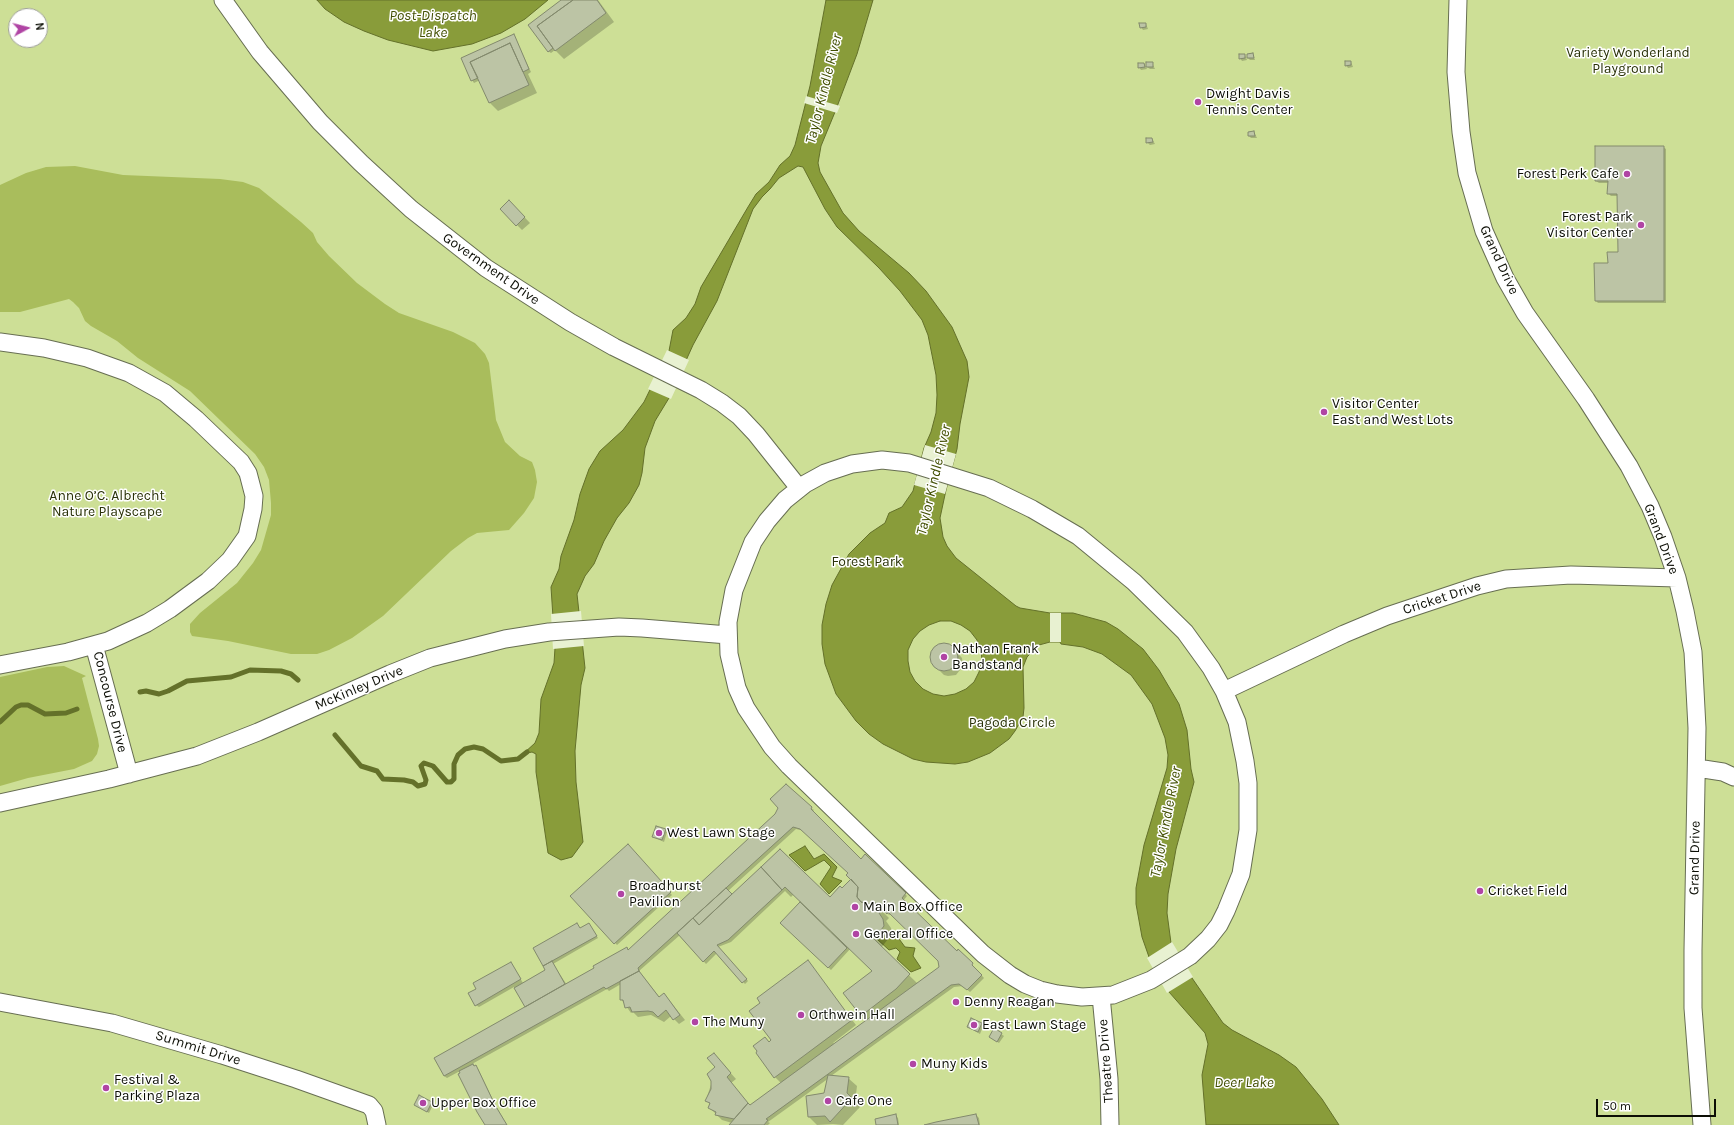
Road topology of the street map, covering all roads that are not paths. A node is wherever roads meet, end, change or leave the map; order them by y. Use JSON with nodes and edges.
{"nodes":[{"id":1,"x":223,"y":0,"type":"edge"},
{"id":2,"x":1458,"y":0,"type":"edge"},
{"id":3,"x":0,"y":342,"type":"edge"},
{"id":4,"x":799,"y":488,"type":"junction"},
{"id":5,"x":1677,"y":578,"type":"junction"},
{"id":6,"x":728,"y":635,"type":"junction"},
{"id":7,"x":94,"y":645,"type":"junction"},
{"id":8,"x":0,"y":665,"type":"edge"},
{"id":9,"x":1224,"y":691,"type":"junction"},
{"id":10,"x":1697,"y":768,"type":"junction"},
{"id":11,"x":129,"y":774,"type":"junction"},
{"id":12,"x":1734,"y":777,"type":"edge"},
{"id":13,"x":0,"y":803,"type":"edge"},
{"id":14,"x":1101,"y":996,"type":"junction"},
{"id":15,"x":0,"y":1002,"type":"edge"},
{"id":16,"x":377,"y":1125,"type":"edge"},
{"id":17,"x":1110,"y":1125,"type":"edge"},
{"id":18,"x":1702,"y":1125,"type":"edge"}],
"edges":[{"from":1,"to":4,"type":"street","name":"Government Drive"},
{"from":2,"to":5,"type":"street","name":"Grand Drive"},
{"from":3,"to":7,"type":"street","name":"Concourse Drive"},
{"from":4,"to":6,"type":"street"},
{"from":4,"to":9,"type":"street"},
{"from":5,"to":9,"type":"street","name":"Cricket Drive"},
{"from":5,"to":10,"type":"street","name":"Grand Drive"},
{"from":6,"to":11,"type":"street","name":"McKinley Drive"},
{"from":6,"to":14,"type":"street"},
{"from":7,"to":8,"type":"street"},
{"from":7,"to":11,"type":"street","name":"Concourse Drive"},
{"from":9,"to":14,"type":"street"},
{"from":10,"to":12,"type":"street"},
{"from":10,"to":18,"type":"street","name":"Grand Drive"},
{"from":11,"to":13,"type":"street","name":"McKinley Drive"},
{"from":14,"to":17,"type":"street","name":"Theatre Drive"},
{"from":15,"to":16,"type":"street","name":"Summit Drive"}]}
